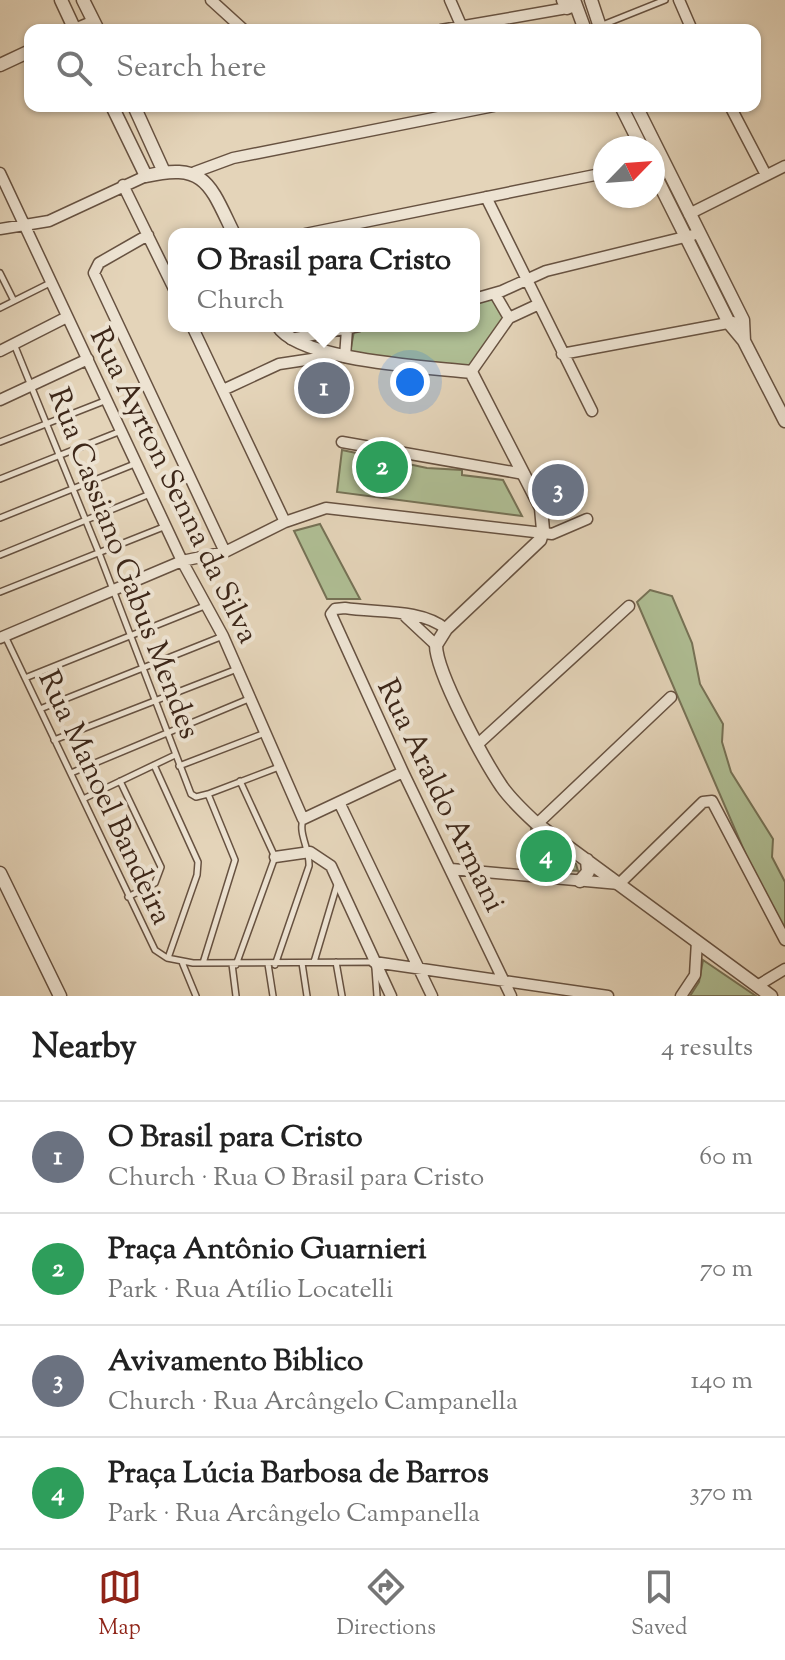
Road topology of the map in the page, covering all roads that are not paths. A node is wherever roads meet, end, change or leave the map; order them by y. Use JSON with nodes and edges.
{"nodes":[{"id":1,"x":61,"y":0,"type":"edge"},
{"id":2,"x":83,"y":0,"type":"edge"},
{"id":3,"x":211,"y":0,"type":"edge"},
{"id":4,"x":450,"y":0,"type":"edge"},
{"id":5,"x":591,"y":0,"type":"edge"},
{"id":6,"x":665,"y":0,"type":"edge"},
{"id":7,"x":679,"y":0,"type":"edge"},
{"id":8,"x":570,"y":4,"type":"edge"},
{"id":9,"x":72,"y":24,"type":"edge"},
{"id":10,"x":95,"y":24,"type":"edge"},
{"id":11,"x":237,"y":24,"type":"edge"},
{"id":12,"x":461,"y":24,"type":"edge"},
{"id":13,"x":466,"y":24,"type":"edge"},
{"id":14,"x":582,"y":24,"type":"edge"},
{"id":15,"x":599,"y":24,"type":"edge"},
{"id":16,"x":609,"y":24,"type":"edge"},
{"id":17,"x":689,"y":24,"type":"edge"},
{"id":18,"x":24,"y":54,"type":"edge"},
{"id":19,"x":0,"y":65,"type":"edge"},
{"id":20,"x":115,"y":112,"type":"edge"},
{"id":21,"x":137,"y":112,"type":"edge"},
{"id":22,"x":464,"y":112,"type":"edge"},
{"id":23,"x":624,"y":112,"type":"edge"},
{"id":24,"x":639,"y":112,"type":"edge"},
{"id":25,"x":733,"y":112,"type":"edge"},
{"id":26,"x":636,"y":136,"type":"edge"},
{"id":27,"x":785,"y":166,"type":"edge"},
{"id":28,"x":164,"y":172,"type":"junction"},
{"id":29,"x":195,"y":172,"type":"junction"},
{"id":30,"x":0,"y":173,"type":"edge"},
{"id":31,"x":593,"y":175,"type":"edge"},
{"id":32,"x":766,"y":175,"type":"junction"},
{"id":33,"x":146,"y":176,"type":"junction"},
{"id":34,"x":123,"y":185,"type":"junction"},
{"id":35,"x":665,"y":196,"type":"edge"},
{"id":36,"x":486,"y":197,"type":"junction"},
{"id":37,"x":5,"y":198,"type":"edge"},
{"id":38,"x":689,"y":214,"type":"junction"},
{"id":39,"x":23,"y":226,"type":"junction"},
{"id":40,"x":231,"y":228,"type":"edge"},
{"id":41,"x":334,"y":228,"type":"edge"},
{"id":42,"x":0,"y":229,"type":"edge"},
{"id":43,"x":699,"y":233,"type":"junction"},
{"id":44,"x":148,"y":235,"type":"junction"},
{"id":45,"x":686,"y":239,"type":"junction"},
{"id":46,"x":0,"y":273,"type":"edge"},
{"id":47,"x":168,"y":277,"type":"edge"},
{"id":48,"x":718,"y":277,"type":"junction"},
{"id":49,"x":525,"y":280,"type":"junction"},
{"id":50,"x":50,"y":283,"type":"junction"},
{"id":51,"x":495,"y":294,"type":"junction"},
{"id":52,"x":480,"y":298,"type":"edge"},
{"id":53,"x":14,"y":301,"type":"junction"},
{"id":54,"x":537,"y":305,"type":"junction"},
{"id":55,"x":0,"y":308,"type":"edge"},
{"id":56,"x":67,"y":317,"type":"junction"},
{"id":57,"x":509,"y":318,"type":"junction"},
{"id":58,"x":736,"y":321,"type":"junction"},
{"id":59,"x":195,"y":332,"type":"edge"},
{"id":60,"x":285,"y":332,"type":"edge"},
{"id":61,"x":331,"y":332,"type":"edge"},
{"id":62,"x":346,"y":332,"type":"edge"},
{"id":63,"x":294,"y":339,"type":"junction"},
{"id":64,"x":13,"y":343,"type":"junction"},
{"id":65,"x":0,"y":351,"type":"edge"},
{"id":66,"x":562,"y":354,"type":"junction"},
{"id":67,"x":338,"y":356,"type":"junction"},
{"id":68,"x":303,"y":358,"type":"junction"},
{"id":69,"x":88,"y":359,"type":"junction"},
{"id":70,"x":471,"y":372,"type":"junction"},
{"id":71,"x":33,"y":385,"type":"junction"},
{"id":72,"x":223,"y":390,"type":"junction"},
{"id":73,"x":0,"y":400,"type":"edge"},
{"id":74,"x":107,"y":400,"type":"junction"},
{"id":75,"x":592,"y":411,"type":"dead end"},
{"id":76,"x":785,"y":421,"type":"edge"},
{"id":77,"x":48,"y":424,"type":"junction"},
{"id":78,"x":121,"y":431,"type":"junction"},
{"id":79,"x":0,"y":442,"type":"edge"},
{"id":80,"x":342,"y":442,"type":"dead end"},
{"id":81,"x":60,"y":457,"type":"junction"},
{"id":82,"x":137,"y":463,"type":"junction"},
{"id":83,"x":524,"y":474,"type":"junction"},
{"id":84,"x":0,"y":479,"type":"edge"},
{"id":85,"x":73,"y":489,"type":"junction"},
{"id":86,"x":151,"y":493,"type":"junction"},
{"id":87,"x":0,"y":518,"type":"edge"},
{"id":88,"x":587,"y":519,"type":"dead end"},
{"id":89,"x":86,"y":522,"type":"junction"},
{"id":90,"x":285,"y":522,"type":"junction"},
{"id":91,"x":166,"y":526,"type":"junction"},
{"id":92,"x":543,"y":530,"type":"junction"},
{"id":93,"x":225,"y":552,"type":"junction"},
{"id":94,"x":99,"y":553,"type":"junction"},
{"id":95,"x":0,"y":555,"type":"edge"},
{"id":96,"x":182,"y":561,"type":"junction"},
{"id":97,"x":113,"y":589,"type":"junction"},
{"id":98,"x":0,"y":592,"type":"edge"},
{"id":99,"x":208,"y":604,"type":"junction"},
{"id":100,"x":629,"y":606,"type":"dead end"},
{"id":101,"x":404,"y":616,"type":"junction"},
{"id":102,"x":446,"y":629,"type":"junction"},
{"id":103,"x":131,"y":634,"type":"junction"},
{"id":104,"x":223,"y":636,"type":"junction"},
{"id":105,"x":2,"y":637,"type":"edge"},
{"id":106,"x":436,"y":645,"type":"junction"},
{"id":107,"x":143,"y":667,"type":"junction"},
{"id":108,"x":238,"y":669,"type":"junction"},
{"id":109,"x":25,"y":678,"type":"junction"},
{"id":110,"x":671,"y":697,"type":"dead end"},
{"id":111,"x":154,"y":698,"type":"junction"},
{"id":112,"x":251,"y":698,"type":"junction"},
{"id":113,"x":40,"y":709,"type":"junction"},
{"id":114,"x":266,"y":733,"type":"junction"},
{"id":115,"x":168,"y":734,"type":"junction"},
{"id":116,"x":54,"y":740,"type":"junction"},
{"id":117,"x":478,"y":744,"type":"junction"},
{"id":118,"x":175,"y":755,"type":"junction"},
{"id":119,"x":154,"y":765,"type":"junction"},
{"id":120,"x":179,"y":766,"type":"junction"},
{"id":121,"x":279,"y":767,"type":"junction"},
{"id":122,"x":403,"y":772,"type":"junction"},
{"id":123,"x":71,"y":773,"type":"junction"},
{"id":124,"x":120,"y":781,"type":"junction"},
{"id":125,"x":240,"y":781,"type":"junction"},
{"id":126,"x":208,"y":794,"type":"junction"},
{"id":127,"x":83,"y":799,"type":"junction"},
{"id":128,"x":339,"y":802,"type":"junction"},
{"id":129,"x":303,"y":819,"type":"junction"},
{"id":130,"x":537,"y":824,"type":"junction"},
{"id":131,"x":310,"y":852,"type":"junction"},
{"id":132,"x":275,"y":857,"type":"junction"},
{"id":133,"x":587,"y":860,"type":"junction"},
{"id":134,"x":451,"y":869,"type":"junction"},
{"id":135,"x":0,"y":873,"type":"edge"},
{"id":136,"x":338,"y":880,"type":"junction"},
{"id":137,"x":580,"y":881,"type":"junction"},
{"id":138,"x":619,"y":884,"type":"junction"},
{"id":139,"x":128,"y":897,"type":"junction"},
{"id":140,"x":785,"y":940,"type":"edge"},
{"id":141,"x":697,"y":941,"type":"junction"},
{"id":142,"x":167,"y":958,"type":"junction"},
{"id":143,"x":182,"y":962,"type":"junction"},
{"id":144,"x":314,"y":962,"type":"junction"},
{"id":145,"x":336,"y":962,"type":"junction"},
{"id":146,"x":203,"y":963,"type":"junction"},
{"id":147,"x":302,"y":963,"type":"junction"},
{"id":148,"x":375,"y":963,"type":"junction"},
{"id":149,"x":234,"y":965,"type":"junction"},
{"id":150,"x":272,"y":965,"type":"junction"},
{"id":151,"x":418,"y":967,"type":"junction"},
{"id":152,"x":785,"y":969,"type":"edge"},
{"id":153,"x":503,"y":979,"type":"junction"},
{"id":154,"x":757,"y":986,"type":"junction"},
{"id":155,"x":549,"y":992,"type":"edge"},
{"id":156,"x":60,"y":996,"type":"edge"},
{"id":157,"x":196,"y":996,"type":"edge"},
{"id":158,"x":236,"y":996,"type":"edge"},
{"id":159,"x":273,"y":996,"type":"edge"},
{"id":160,"x":307,"y":996,"type":"edge"},
{"id":161,"x":342,"y":996,"type":"edge"},
{"id":162,"x":377,"y":996,"type":"edge"},
{"id":163,"x":391,"y":996,"type":"edge"},
{"id":164,"x":432,"y":996,"type":"edge"},
{"id":165,"x":511,"y":996,"type":"edge"},
{"id":166,"x":608,"y":996,"type":"edge"},
{"id":167,"x":681,"y":996,"type":"edge"},
{"id":168,"x":771,"y":996,"type":"edge"}],
"edges":[{"from":1,"to":9,"type":"street"},
{"from":2,"to":10,"type":"street"},
{"from":3,"to":11,"type":"street"},
{"from":4,"to":12,"type":"street"},
{"from":5,"to":15,"type":"street"},
{"from":6,"to":16,"type":"lane"},
{"from":7,"to":17,"type":"street"},
{"from":8,"to":13,"type":"street"},
{"from":8,"to":14,"type":"street"},
{"from":18,"to":19,"type":"street"},
{"from":20,"to":33,"type":"street"},
{"from":21,"to":28,"type":"street"},
{"from":22,"to":29,"type":"street"},
{"from":23,"to":26,"type":"street"},
{"from":24,"to":38,"type":"street"},
{"from":25,"to":32,"type":"street"},
{"from":27,"to":32,"type":"street"},
{"from":28,"to":29,"type":"street"},
{"from":28,"to":33,"type":"street"},
{"from":29,"to":40,"type":"street"},
{"from":30,"to":37,"type":"street","name":"Rua Ayrton Senna da Silva"},
{"from":31,"to":36,"type":"street"},
{"from":32,"to":38,"type":"street"},
{"from":33,"to":34,"type":"street"},
{"from":34,"to":39,"type":"street"},
{"from":34,"to":44,"type":"street"},
{"from":35,"to":45,"type":"street"},
{"from":36,"to":41,"type":"street"},
{"from":36,"to":49,"type":"street"},
{"from":37,"to":39,"type":"street","name":"Rua Ayrton Senna da Silva"},
{"from":38,"to":43,"type":"street"},
{"from":39,"to":42,"type":"street"},
{"from":39,"to":50,"type":"street","name":"Rua Ayrton Senna da Silva"},
{"from":43,"to":45,"type":"street"},
{"from":43,"to":48,"type":"street"},
{"from":44,"to":47,"type":"street"},
{"from":44,"to":93,"type":"street"},
{"from":45,"to":48,"type":"street"},
{"from":45,"to":49,"type":"street"},
{"from":46,"to":53,"type":"lane"},
{"from":48,"to":58,"type":"street"},
{"from":49,"to":51,"type":"street"},
{"from":49,"to":54,"type":"street"},
{"from":50,"to":53,"type":"lane"},
{"from":50,"to":56,"type":"street","name":"Rua Ayrton Senna da Silva"},
{"from":51,"to":52,"type":"street"},
{"from":51,"to":57,"type":"street"},
{"from":53,"to":55,"type":"lane"},
{"from":54,"to":57,"type":"street"},
{"from":54,"to":66,"type":"street"},
{"from":56,"to":64,"type":"street"},
{"from":56,"to":69,"type":"street","name":"Rua Ayrton Senna da Silva"},
{"from":57,"to":70,"type":"street"},
{"from":58,"to":66,"type":"street"},
{"from":58,"to":76,"type":"street"},
{"from":59,"to":72,"type":"street"},
{"from":60,"to":63,"type":"street"},
{"from":61,"to":63,"type":"street"},
{"from":62,"to":67,"type":"street"},
{"from":63,"to":67,"type":"street"},
{"from":63,"to":68,"type":"street"},
{"from":64,"to":65,"type":"street"},
{"from":64,"to":71,"type":"lane","name":"Rua Cassiano Gabus Mendes"},
{"from":66,"to":75,"type":"street"},
{"from":67,"to":68,"type":"street"},
{"from":67,"to":70,"type":"street"},
{"from":68,"to":72,"type":"street"},
{"from":69,"to":71,"type":"street"},
{"from":69,"to":74,"type":"street","name":"Rua Ayrton Senna da Silva"},
{"from":70,"to":83,"type":"street"},
{"from":71,"to":73,"type":"street"},
{"from":71,"to":77,"type":"lane","name":"Rua Cassiano Gabus Mendes"},
{"from":72,"to":90,"type":"street"},
{"from":74,"to":77,"type":"lane"},
{"from":74,"to":78,"type":"street","name":"Rua Ayrton Senna da Silva"},
{"from":77,"to":79,"type":"lane"},
{"from":77,"to":81,"type":"lane","name":"Rua Cassiano Gabus Mendes"},
{"from":78,"to":81,"type":"lane"},
{"from":78,"to":82,"type":"street","name":"Rua Ayrton Senna da Silva"},
{"from":80,"to":83,"type":"street"},
{"from":81,"to":84,"type":"lane"},
{"from":81,"to":85,"type":"lane","name":"Rua Cassiano Gabus Mendes"},
{"from":82,"to":85,"type":"lane"},
{"from":82,"to":86,"type":"street","name":"Rua Ayrton Senna da Silva"},
{"from":83,"to":92,"type":"street"},
{"from":85,"to":87,"type":"lane"},
{"from":85,"to":89,"type":"lane","name":"Rua Cassiano Gabus Mendes"},
{"from":86,"to":89,"type":"lane"},
{"from":86,"to":91,"type":"street","name":"Rua Ayrton Senna da Silva"},
{"from":88,"to":92,"type":"street"},
{"from":89,"to":94,"type":"lane","name":"Rua Cassiano Gabus Mendes"},
{"from":89,"to":95,"type":"lane"},
{"from":90,"to":92,"type":"street"},
{"from":90,"to":93,"type":"street"},
{"from":91,"to":94,"type":"lane"},
{"from":91,"to":96,"type":"street","name":"Rua Ayrton Senna da Silva"},
{"from":92,"to":102,"type":"street"},
{"from":93,"to":96,"type":"street"},
{"from":94,"to":97,"type":"lane","name":"Rua Cassiano Gabus Mendes"},
{"from":94,"to":98,"type":"lane"},
{"from":96,"to":97,"type":"street"},
{"from":96,"to":99,"type":"street","name":"Rua Ayrton Senna da Silva"},
{"from":97,"to":103,"type":"lane","name":"Rua Cassiano Gabus Mendes"},
{"from":97,"to":105,"type":"street"},
{"from":99,"to":103,"type":"lane"},
{"from":99,"to":104,"type":"street","name":"Rua Ayrton Senna da Silva"},
{"from":100,"to":117,"type":"street"},
{"from":101,"to":102,"type":"street"},
{"from":101,"to":106,"type":"street"},
{"from":101,"to":122,"type":"street","name":"Rua Araldo Armani"},
{"from":102,"to":106,"type":"street"},
{"from":103,"to":107,"type":"lane","name":"Rua Cassiano Gabus Mendes"},
{"from":103,"to":109,"type":"lane"},
{"from":104,"to":107,"type":"lane"},
{"from":104,"to":108,"type":"street","name":"Rua Ayrton Senna da Silva"},
{"from":105,"to":109,"type":"lane","name":"Rua Manoel Bandeira"},
{"from":106,"to":117,"type":"street"},
{"from":107,"to":111,"type":"lane","name":"Rua Cassiano Gabus Mendes"},
{"from":107,"to":113,"type":"lane"},
{"from":108,"to":111,"type":"lane"},
{"from":108,"to":112,"type":"street","name":"Rua Ayrton Senna da Silva"},
{"from":109,"to":113,"type":"lane","name":"Rua Manoel Bandeira"},
{"from":110,"to":130,"type":"street"},
{"from":111,"to":115,"type":"lane","name":"Rua Cassiano Gabus Mendes"},
{"from":111,"to":116,"type":"lane"},
{"from":112,"to":114,"type":"street","name":"Rua Ayrton Senna da Silva"},
{"from":112,"to":115,"type":"lane"},
{"from":113,"to":116,"type":"lane","name":"Rua Manoel Bandeira"},
{"from":114,"to":120,"type":"lane"},
{"from":114,"to":121,"type":"street","name":"Rua Ayrton Senna da Silva"},
{"from":115,"to":118,"type":"lane","name":"Rua Cassiano Gabus Mendes"},
{"from":115,"to":123,"type":"lane"},
{"from":116,"to":123,"type":"lane","name":"Rua Manoel Bandeira"},
{"from":117,"to":130,"type":"street"},
{"from":118,"to":119,"type":"lane"},
{"from":118,"to":120,"type":"lane","name":"Rua Cassiano Gabus Mendes"},
{"from":119,"to":124,"type":"lane"},
{"from":119,"to":142,"type":"lane"},
{"from":120,"to":126,"type":"lane","name":"Rua Cassiano Gabus Mendes"},
{"from":121,"to":125,"type":"lane"},
{"from":121,"to":129,"type":"street","name":"Rua Ayrton Senna da Silva"},
{"from":122,"to":128,"type":"street"},
{"from":122,"to":134,"type":"street","name":"Rua Araldo Armani"},
{"from":123,"to":127,"type":"lane","name":"Rua Manoel Bandeira"},
{"from":124,"to":127,"type":"lane"},
{"from":124,"to":139,"type":"lane"},
{"from":125,"to":126,"type":"lane"},
{"from":125,"to":132,"type":"lane"},
{"from":126,"to":146,"type":"lane"},
{"from":127,"to":139,"type":"lane","name":"Rua Manoel Bandeira"},
{"from":128,"to":129,"type":"street"},
{"from":128,"to":151,"type":"street"},
{"from":129,"to":131,"type":"lane"},
{"from":130,"to":133,"type":"street"},
{"from":131,"to":132,"type":"street"},
{"from":131,"to":136,"type":"street"},
{"from":131,"to":150,"type":"lane"},
{"from":132,"to":149,"type":"lane"},
{"from":133,"to":137,"type":"street"},
{"from":133,"to":138,"type":"street"},
{"from":134,"to":137,"type":"street"},
{"from":134,"to":153,"type":"street","name":"Rua Araldo Armani"},
{"from":135,"to":156,"type":"street"},
{"from":136,"to":144,"type":"lane"},
{"from":136,"to":148,"type":"street"},
{"from":137,"to":138,"type":"street"},
{"from":138,"to":140,"type":"street"},
{"from":138,"to":141,"type":"street"},
{"from":139,"to":142,"type":"lane","name":"Rua Manoel Bandeira"},
{"from":141,"to":154,"type":"street"},
{"from":141,"to":167,"type":"street"},
{"from":142,"to":143,"type":"lane","name":"Rua Manoel Bandeira"},
{"from":143,"to":146,"type":"lane","name":"Rua Manoel Bandeira"},
{"from":143,"to":157,"type":"lane"},
{"from":144,"to":145,"type":"lane","name":"Rua Manoel Bandeira"},
{"from":144,"to":147,"type":"lane","name":"Rua Manoel Bandeira"},
{"from":145,"to":148,"type":"lane","name":"Rua Manoel Bandeira"},
{"from":145,"to":161,"type":"lane"},
{"from":146,"to":149,"type":"lane","name":"Rua Manoel Bandeira"},
{"from":147,"to":150,"type":"lane","name":"Rua Manoel Bandeira"},
{"from":147,"to":160,"type":"lane"},
{"from":148,"to":151,"type":"street"},
{"from":148,"to":162,"type":"lane"},
{"from":148,"to":163,"type":"street"},
{"from":149,"to":150,"type":"lane","name":"Rua Manoel Bandeira"},
{"from":149,"to":158,"type":"lane"},
{"from":150,"to":159,"type":"lane"},
{"from":151,"to":153,"type":"street"},
{"from":151,"to":164,"type":"street"},
{"from":152,"to":154,"type":"street"},
{"from":153,"to":155,"type":"street"},
{"from":153,"to":165,"type":"street","name":"Rua Araldo Armani"},
{"from":154,"to":168,"type":"street"},
{"from":155,"to":166,"type":"street"}]}
